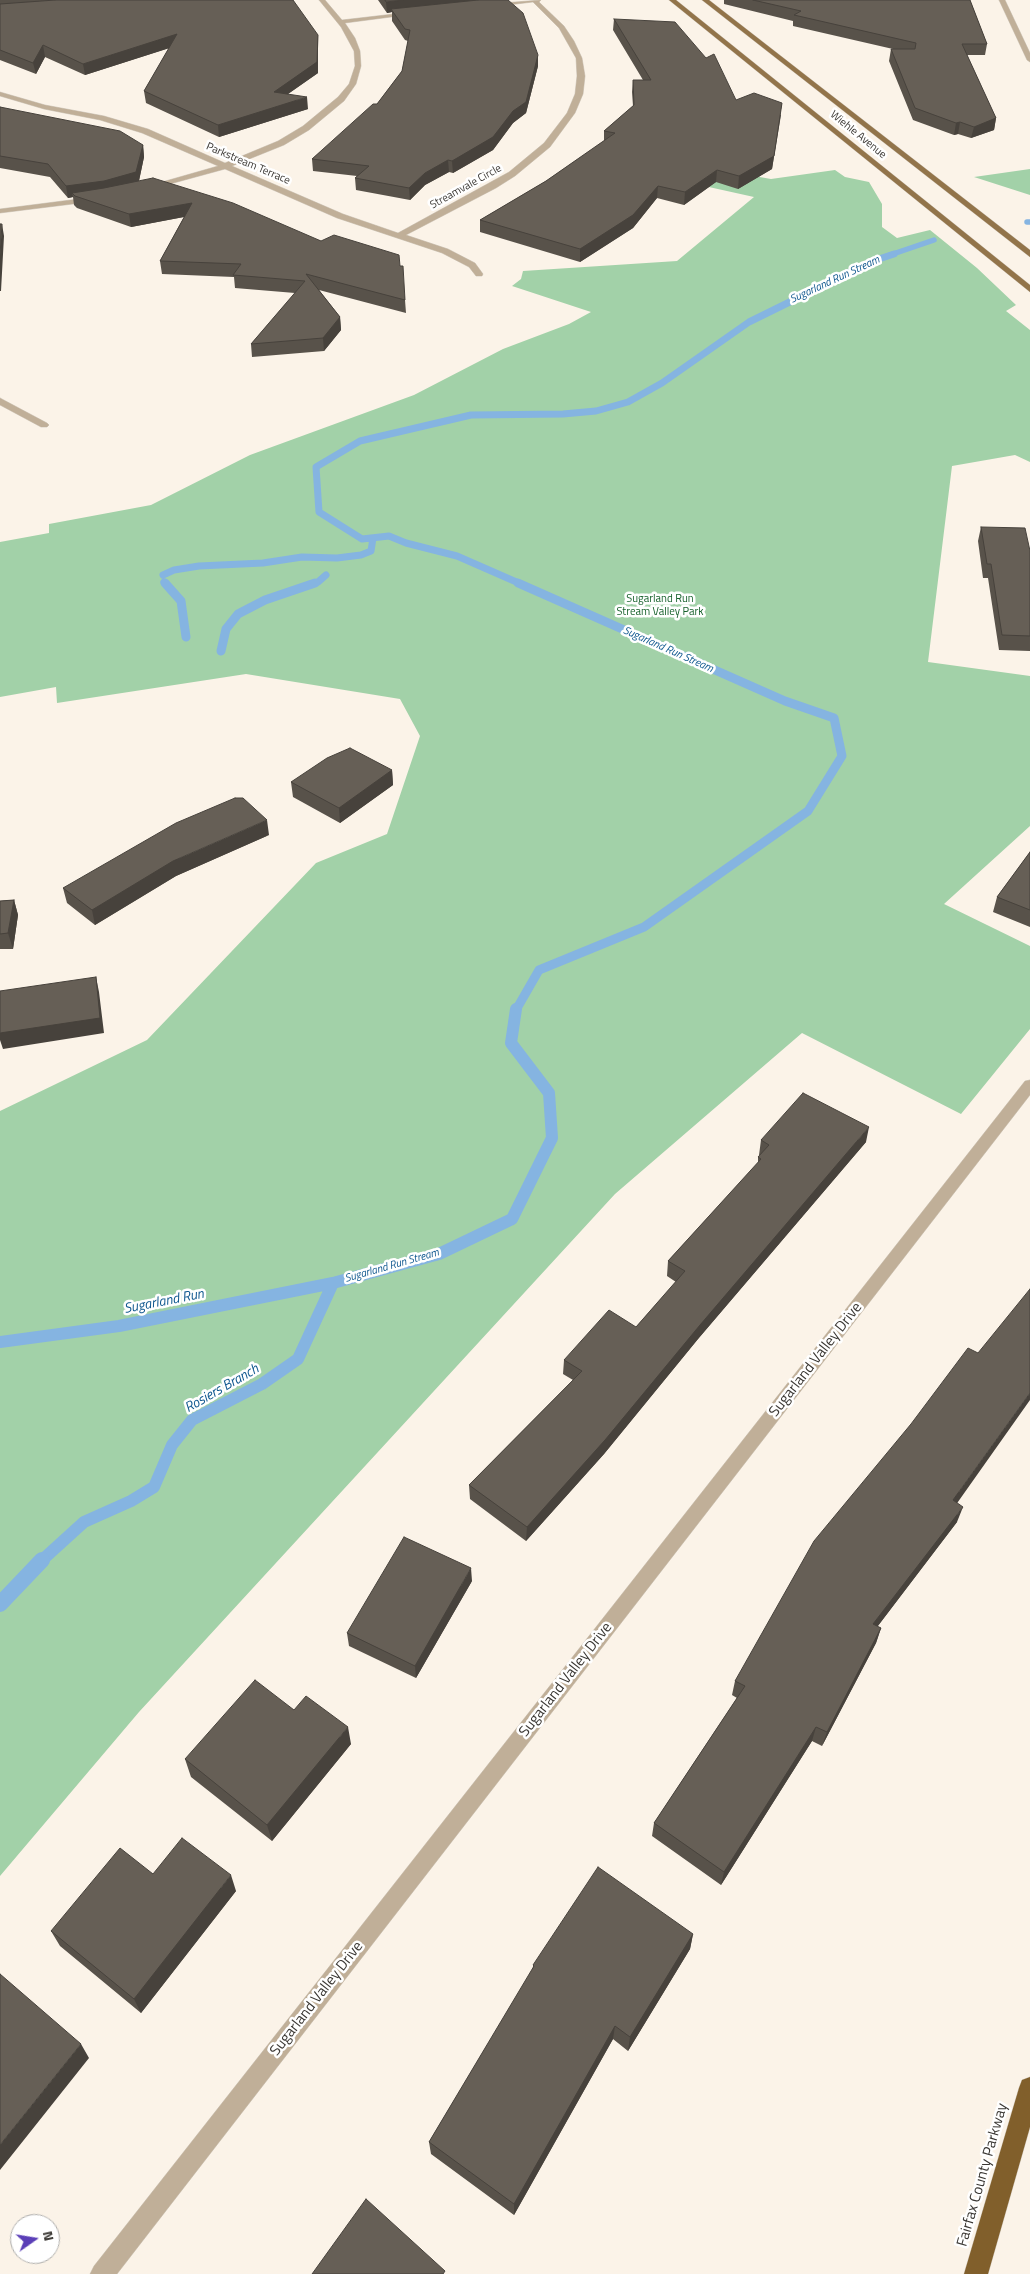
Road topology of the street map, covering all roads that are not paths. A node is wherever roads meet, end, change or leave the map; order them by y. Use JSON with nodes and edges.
{"nodes":[{"id":1,"x":322,"y":0,"type":"edge"},
{"id":2,"x":536,"y":0,"type":"edge"},
{"id":3,"x":672,"y":0,"type":"edge"},
{"id":4,"x":705,"y":0,"type":"edge"},
{"id":5,"x":1002,"y":0,"type":"edge"},
{"id":6,"x":486,"y":6,"type":"edge"},
{"id":7,"x":418,"y":13,"type":"edge"},
{"id":8,"x":341,"y":22,"type":"junction"},
{"id":9,"x":1030,"y":60,"type":"edge"},
{"id":10,"x":0,"y":94,"type":"edge"},
{"id":11,"x":224,"y":166,"type":"junction"},
{"id":12,"x":144,"y":189,"type":"edge"},
{"id":13,"x":106,"y":197,"type":"edge"},
{"id":14,"x":0,"y":212,"type":"edge"},
{"id":15,"x":398,"y":236,"type":"junction"},
{"id":16,"x":1030,"y":254,"type":"edge"},
{"id":17,"x":479,"y":274,"type":"dead end"},
{"id":18,"x":1030,"y":289,"type":"edge"},
{"id":19,"x":0,"y":401,"type":"edge"},
{"id":20,"x":44,"y":425,"type":"dead end"},
{"id":21,"x":1030,"y":1085,"type":"edge"},
{"id":22,"x":1030,"y":2088,"type":"edge"},
{"id":23,"x":102,"y":2274,"type":"edge"},
{"id":24,"x":976,"y":2274,"type":"edge"}],
"edges":[{"from":1,"to":8,"type":"street"},
{"from":2,"to":6,"type":"street"},
{"from":2,"to":15,"type":"street","name":"Streamvale Circle"},
{"from":3,"to":18,"type":"main road","name":"Wiehle Avenue"},
{"from":4,"to":16,"type":"main road","name":"Wiehle Avenue"},
{"from":5,"to":9,"type":"street"},
{"from":7,"to":8,"type":"street"},
{"from":8,"to":11,"type":"street"},
{"from":10,"to":11,"type":"street","name":"Parkstream Terrace"},
{"from":11,"to":12,"type":"street"},
{"from":11,"to":15,"type":"street","name":"Parkstream Terrace"},
{"from":13,"to":14,"type":"street"},
{"from":15,"to":17,"type":"street","name":"Parkstream Terrace"},
{"from":19,"to":20,"type":"street"},
{"from":21,"to":23,"type":"street","name":"Sugarland Valley Drive"},
{"from":22,"to":24,"type":"highway","name":"Fairfax County Parkway"}]}
